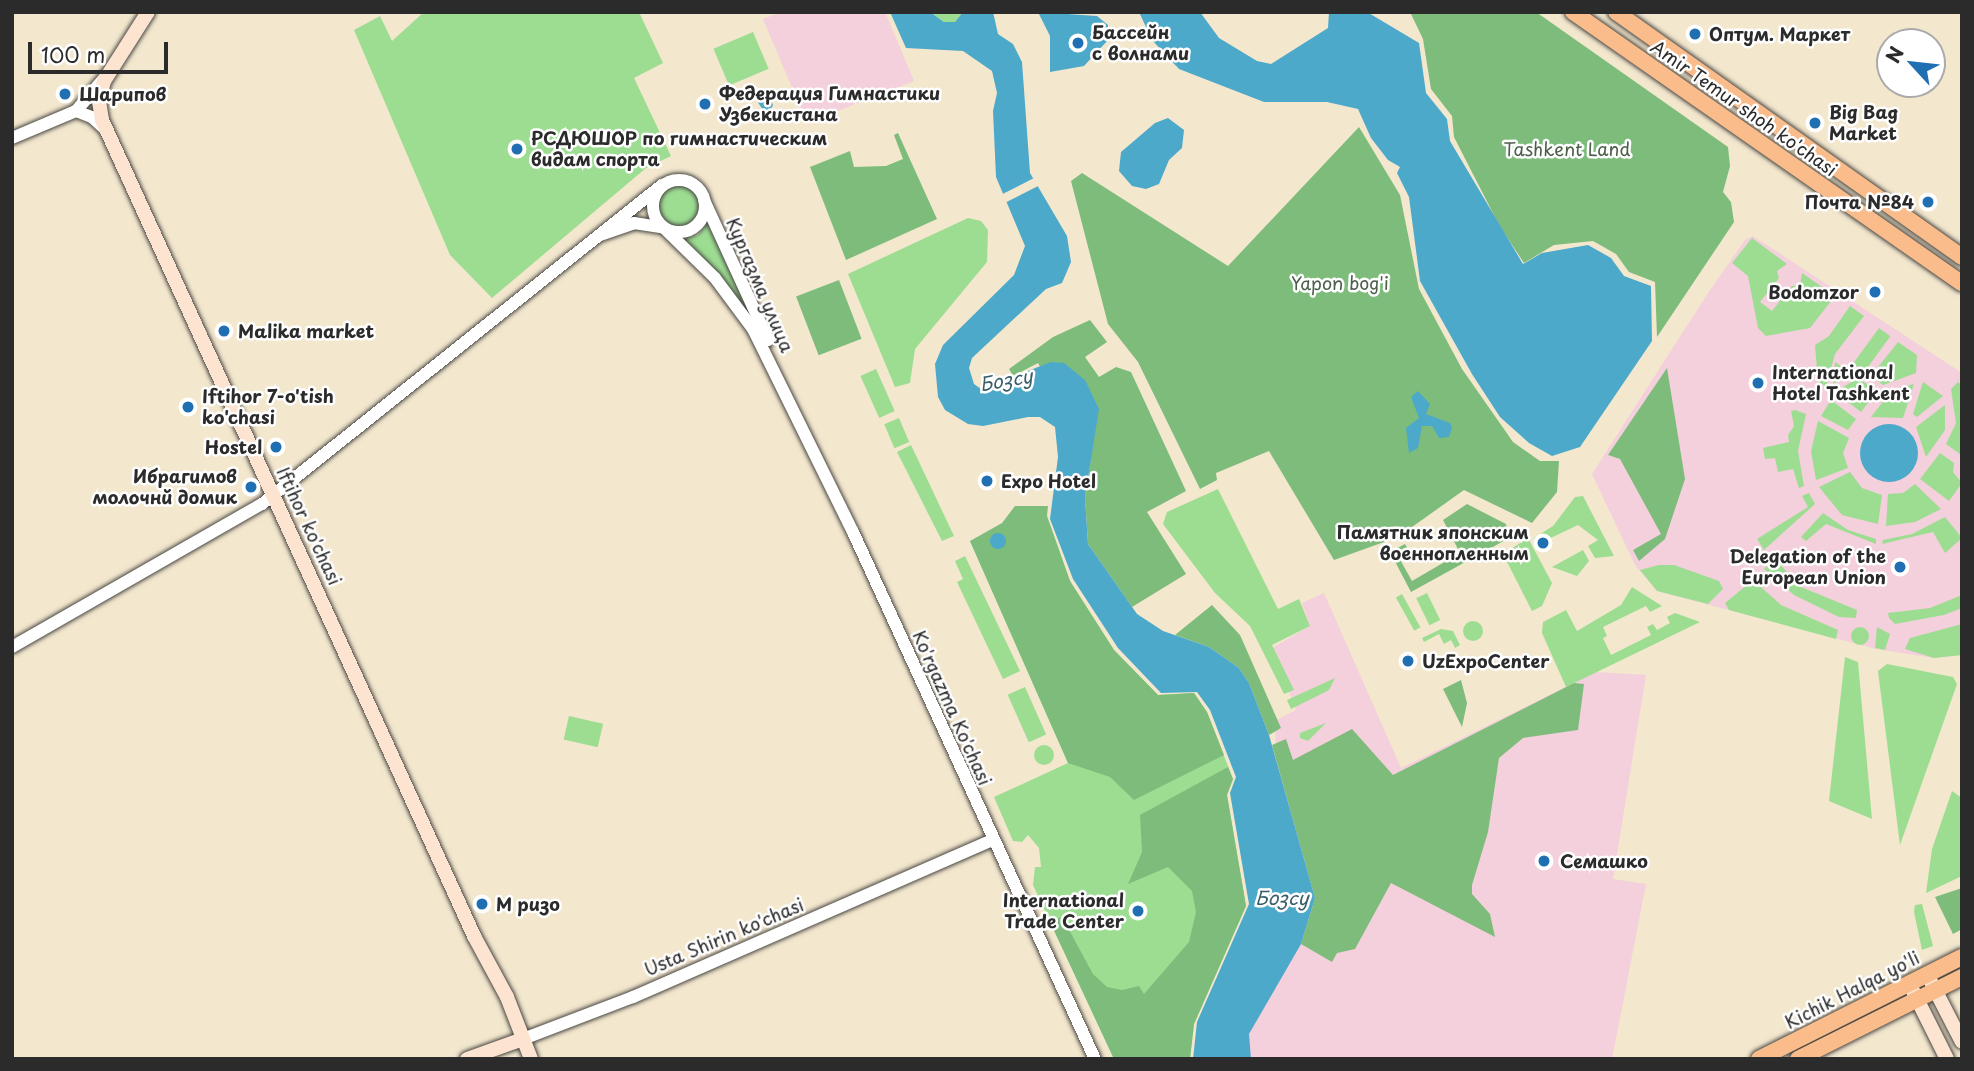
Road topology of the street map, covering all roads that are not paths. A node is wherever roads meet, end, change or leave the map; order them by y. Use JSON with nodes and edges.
{"nodes":[{"id":1,"x":148,"y":12,"type":"edge"},
{"id":2,"x":1573,"y":12,"type":"edge"},
{"id":3,"x":1616,"y":12,"type":"edge"},
{"id":4,"x":109,"y":73,"type":"junction"},
{"id":5,"x":76,"y":111,"type":"junction"},
{"id":6,"x":105,"y":129,"type":"junction"},
{"id":7,"x":12,"y":138,"type":"edge"},
{"id":8,"x":662,"y":185,"type":"junction"},
{"id":9,"x":704,"y":200,"type":"junction"},
{"id":10,"x":664,"y":228,"type":"junction"},
{"id":11,"x":600,"y":235,"type":"junction"},
{"id":12,"x":1962,"y":257,"type":"edge"},
{"id":13,"x":1962,"y":283,"type":"edge"},
{"id":14,"x":777,"y":371,"type":"junction"},
{"id":15,"x":273,"y":495,"type":"junction"},
{"id":16,"x":12,"y":647,"type":"edge"},
{"id":17,"x":993,"y":840,"type":"junction"},
{"id":18,"x":1962,"y":957,"type":"edge"},
{"id":19,"x":1927,"y":974,"type":"junction"},
{"id":20,"x":1962,"y":977,"type":"edge"},
{"id":21,"x":1909,"y":983,"type":"junction"},
{"id":22,"x":1935,"y":990,"type":"junction"},
{"id":23,"x":1917,"y":999,"type":"junction"},
{"id":24,"x":523,"y":1039,"type":"junction"},
{"id":25,"x":1962,"y":1042,"type":"edge"},
{"id":26,"x":467,"y":1059,"type":"edge"},
{"id":27,"x":531,"y":1059,"type":"edge"},
{"id":28,"x":1095,"y":1059,"type":"edge"},
{"id":29,"x":1759,"y":1059,"type":"edge"},
{"id":30,"x":1798,"y":1059,"type":"edge"},
{"id":31,"x":1947,"y":1059,"type":"edge"}],
"edges":[{"from":1,"to":4,"type":"main road","name":"Iftihor ko'chasi"},
{"from":2,"to":13,"type":"main road","name":"Amir Temur shoh ko'chasi"},
{"from":3,"to":12,"type":"main road","name":"Amir Temur shoh ko'chasi"},
{"from":4,"to":5,"type":"street"},
{"from":4,"to":6,"type":"main road","name":"Iftihor ko'chasi"},
{"from":5,"to":6,"type":"street"},
{"from":5,"to":7,"type":"street"},
{"from":6,"to":15,"type":"main road","name":"Iftihor ko'chasi"},
{"from":8,"to":9,"type":"street"},
{"from":8,"to":10,"type":"street"},
{"from":8,"to":11,"type":"street"},
{"from":9,"to":10,"type":"street"},
{"from":9,"to":14,"type":"street","name":"Кургазма улица"},
{"from":10,"to":11,"type":"street"},
{"from":10,"to":14,"type":"street","name":"Кургазма улица"},
{"from":11,"to":15,"type":"street"},
{"from":14,"to":17,"type":"street","name":"Ko'rgazma Ko'chasi"},
{"from":15,"to":16,"type":"street"},
{"from":15,"to":24,"type":"main road","name":"Iftihor ko'chasi"},
{"from":17,"to":24,"type":"street","name":"Usta Shirin ko'chasi"},
{"from":17,"to":28,"type":"street","name":"Ko'rgazma Ko'chasi"},
{"from":18,"to":19,"type":"main road","name":"Kichik Halqa yo'li"},
{"from":19,"to":21,"type":"main road","name":"Kichik Halqa yo'li"},
{"from":19,"to":22,"type":"main road"},
{"from":20,"to":22,"type":"main road","name":"Kichik Halqa yo'li"},
{"from":21,"to":23,"type":"main road"},
{"from":21,"to":29,"type":"main road","name":"Kichik Halqa yo'li"},
{"from":22,"to":23,"type":"main road","name":"Kichik Halqa yo'li"},
{"from":22,"to":25,"type":"main road"},
{"from":23,"to":30,"type":"main road","name":"Kichik Halqa yo'li"},
{"from":23,"to":31,"type":"main road"},
{"from":24,"to":26,"type":"main road","name":"Usta Shirin ko'chasi"},
{"from":24,"to":27,"type":"main road","name":"Iftihor ko'chasi"}]}
